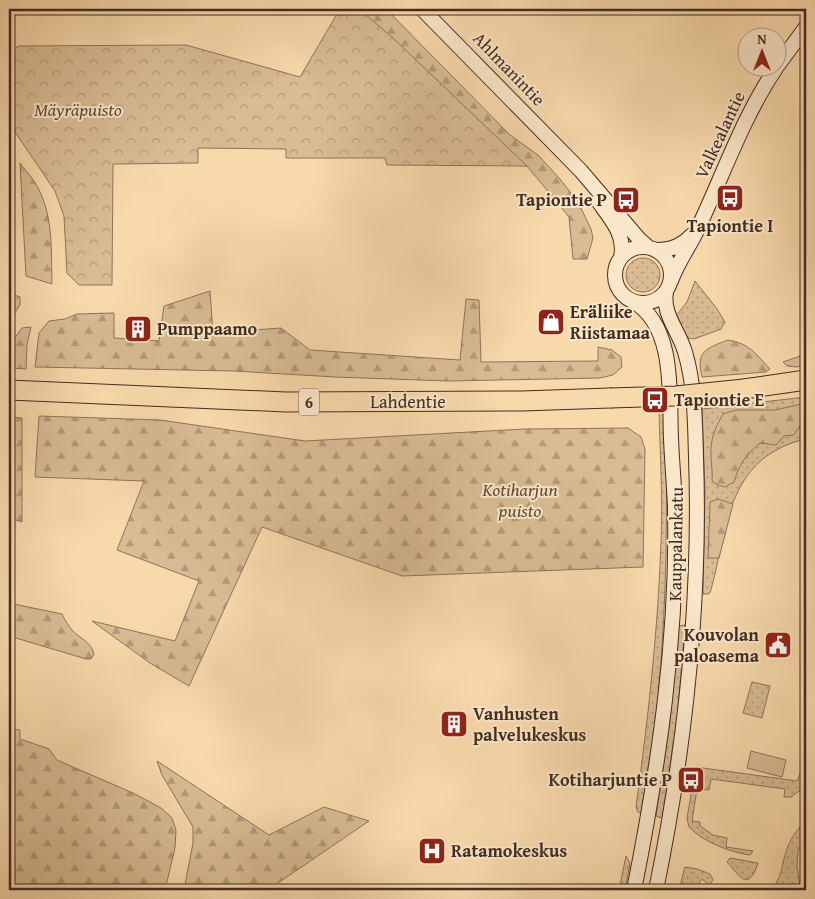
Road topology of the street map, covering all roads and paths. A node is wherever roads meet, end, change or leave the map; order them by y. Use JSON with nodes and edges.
{"nodes":[{"id":1,"x":422,"y":9,"type":"edge"},
{"id":2,"x":806,"y":27,"type":"edge"},
{"id":3,"x":788,"y":51,"type":"edge"},
{"id":4,"x":770,"y":78,"type":"edge"},
{"id":5,"x":568,"y":157,"type":"junction"},
{"id":6,"x":702,"y":220,"type":"junction"},
{"id":7,"x":651,"y":248,"type":"junction"},
{"id":8,"x":621,"y":257,"type":"junction"},
{"id":9,"x":668,"y":286,"type":"junction"},
{"id":10,"x":634,"y":302,"type":"junction"},
{"id":11,"x":806,"y":380,"type":"edge"},
{"id":12,"x":9,"y":390,"type":"edge"},
{"id":13,"x":634,"y":890,"type":"edge"},
{"id":14,"x":656,"y":890,"type":"edge"}],
"edges":[{"from":1,"to":5,"type":"main road","name":"Ahlmanintie"},
{"from":2,"to":3,"type":"main road","name":"Valkealantie"},
{"from":4,"to":6,"type":"main road","name":"Valkealantie"},
{"from":5,"to":7,"type":"main road","name":"Ahlmanintie"},
{"from":5,"to":8,"type":"main road","name":"Ahlmanintie"},
{"from":6,"to":7,"type":"main road","name":"Valkealantie"},
{"from":6,"to":9,"type":"main road","name":"Valkealantie"},
{"from":7,"to":8,"type":"main road"},
{"from":7,"to":9,"type":"main road"},
{"from":8,"to":10,"type":"main road"},
{"from":9,"to":10,"type":"main road"},
{"from":9,"to":14,"type":"main road","name":"Kauppalankatu"},
{"from":10,"to":13,"type":"main road","name":"Kauppalankatu"},
{"from":11,"to":12,"type":"highway","name":"Lahdentie","number":"6","bridge":true}]}
